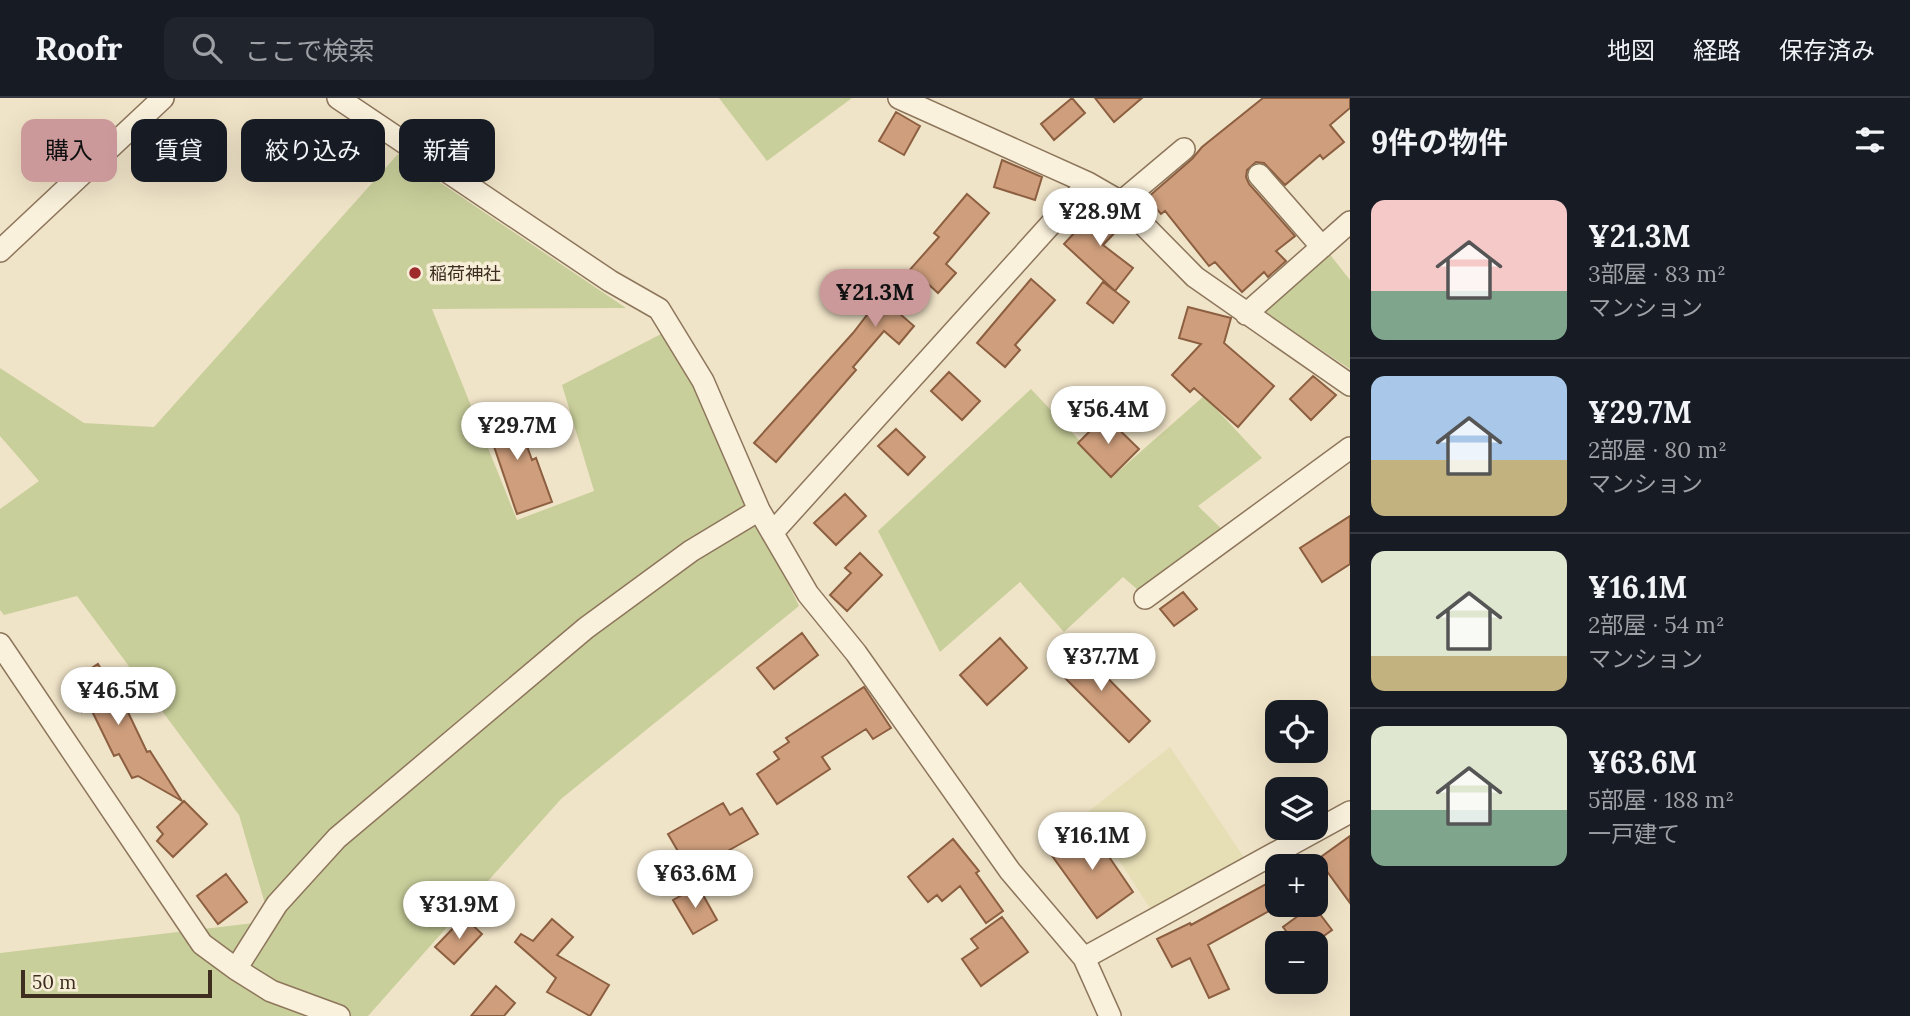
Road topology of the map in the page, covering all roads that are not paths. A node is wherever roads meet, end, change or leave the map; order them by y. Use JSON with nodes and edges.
{"nodes":[{"id":1,"x":163,"y":98,"type":"edge"},
{"id":2,"x":338,"y":98,"type":"edge"},
{"id":3,"x":900,"y":98,"type":"edge"},
{"id":4,"x":1184,"y":149,"type":"dead end"},
{"id":5,"x":1259,"y":175,"type":"dead end"},
{"id":6,"x":1088,"y":183,"type":"junction"},
{"id":7,"x":1121,"y":202,"type":"junction"},
{"id":8,"x":1350,"y":222,"type":"edge"},
{"id":9,"x":1322,"y":247,"type":"junction"},
{"id":10,"x":0,"y":251,"type":"edge"},
{"id":11,"x":1247,"y":314,"type":"junction"},
{"id":12,"x":1350,"y":385,"type":"edge"},
{"id":13,"x":1350,"y":448,"type":"edge"},
{"id":14,"x":759,"y":510,"type":"junction"},
{"id":15,"x":773,"y":532,"type":"junction"},
{"id":16,"x":1145,"y":598,"type":"dead end"},
{"id":17,"x":0,"y":644,"type":"edge"},
{"id":18,"x":1350,"y":812,"type":"edge"},
{"id":19,"x":1084,"y":958,"type":"junction"},
{"id":20,"x":236,"y":970,"type":"junction"},
{"id":21,"x":339,"y":1016,"type":"edge"},
{"id":22,"x":1110,"y":1016,"type":"edge"}],
"edges":[{"from":1,"to":10,"type":"street"},
{"from":2,"to":14,"type":"street"},
{"from":3,"to":6,"type":"street"},
{"from":4,"to":7,"type":"street"},
{"from":5,"to":9,"type":"street"},
{"from":6,"to":7,"type":"street"},
{"from":6,"to":15,"type":"street"},
{"from":7,"to":11,"type":"street"},
{"from":8,"to":9,"type":"street"},
{"from":9,"to":11,"type":"street"},
{"from":11,"to":12,"type":"street"},
{"from":13,"to":16,"type":"street"},
{"from":14,"to":15,"type":"street"},
{"from":14,"to":20,"type":"street"},
{"from":15,"to":19,"type":"street"},
{"from":17,"to":20,"type":"street"},
{"from":18,"to":19,"type":"street"},
{"from":19,"to":22,"type":"street"},
{"from":20,"to":21,"type":"street"}]}
